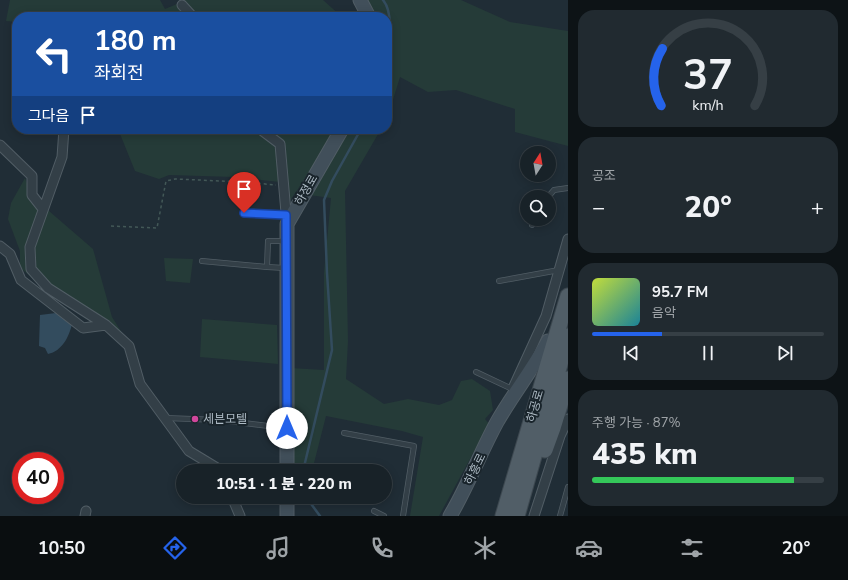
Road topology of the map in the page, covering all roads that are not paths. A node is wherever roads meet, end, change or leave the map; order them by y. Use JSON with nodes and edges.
{"nodes":[{"id":1,"x":360,"y":0,"type":"edge"},
{"id":2,"x":182,"y":5,"type":"dead end"},
{"id":3,"x":188,"y":12,"type":"edge"},
{"id":4,"x":366,"y":12,"type":"edge"},
{"id":5,"x":64,"y":134,"type":"edge"},
{"id":6,"x":267,"y":134,"type":"edge"},
{"id":7,"x":339,"y":134,"type":"edge"},
{"id":8,"x":0,"y":145,"type":"edge"},
{"id":9,"x":568,"y":188,"type":"edge"},
{"id":10,"x":554,"y":190,"type":"edge"},
{"id":11,"x":43,"y":209,"type":"junction"},
{"id":12,"x":244,"y":213,"type":"dead end"},
{"id":13,"x":286,"y":219,"type":"junction"},
{"id":14,"x":568,"y":239,"type":"edge"},
{"id":15,"x":287,"y":241,"type":"junction"},
{"id":16,"x":0,"y":246,"type":"edge"},
{"id":17,"x":202,"y":261,"type":"dead end"},
{"id":18,"x":267,"y":267,"type":"junction"},
{"id":19,"x":287,"y":268,"type":"junction"},
{"id":20,"x":559,"y":270,"type":"junction"},
{"id":21,"x":500,"y":281,"type":"dead end"},
{"id":22,"x":568,"y":296,"type":"edge"},
{"id":23,"x":565,"y":320,"type":"edge"},
{"id":24,"x":106,"y":325,"type":"junction"},
{"id":25,"x":561,"y":339,"type":"edge"},
{"id":26,"x":476,"y":372,"type":"dead end"},
{"id":27,"x":568,"y":379,"type":"edge"},
{"id":28,"x":512,"y":389,"type":"junction"},
{"id":29,"x":165,"y":418,"type":"junction"},
{"id":30,"x":497,"y":422,"type":"junction"},
{"id":31,"x":567,"y":424,"type":"edge"},
{"id":32,"x":287,"y":428,"type":"junction"},
{"id":33,"x":344,"y":433,"type":"dead end"},
{"id":34,"x":210,"y":464,"type":"edge"},
{"id":35,"x":287,"y":464,"type":"edge"},
{"id":36,"x":568,"y":487,"type":"edge"},
{"id":37,"x":235,"y":504,"type":"edge"},
{"id":38,"x":287,"y":504,"type":"edge"},
{"id":39,"x":374,"y":511,"type":"dead end"},
{"id":40,"x":240,"y":516,"type":"edge"},
{"id":41,"x":287,"y":516,"type":"edge"},
{"id":42,"x":384,"y":516,"type":"edge"},
{"id":43,"x":403,"y":516,"type":"edge"},
{"id":44,"x":450,"y":516,"type":"edge"},
{"id":45,"x":503,"y":516,"type":"edge"},
{"id":46,"x":518,"y":516,"type":"edge"},
{"id":47,"x":534,"y":516,"type":"edge"},
{"id":48,"x":560,"y":516,"type":"edge"}],
"edges":[{"from":1,"to":4,"type":"street"},
{"from":2,"to":3,"type":"street"},
{"from":5,"to":11,"type":"street"},
{"from":6,"to":13,"type":"street"},
{"from":7,"to":13,"type":"street","name":"하정로"},
{"from":8,"to":11,"type":"street"},
{"from":9,"to":10,"type":"lane"},
{"from":11,"to":24,"type":"street"},
{"from":12,"to":13,"type":"lane"},
{"from":13,"to":15,"type":"street"},
{"from":14,"to":20,"type":"street"},
{"from":15,"to":18,"type":"lane"},
{"from":15,"to":19,"type":"street"},
{"from":16,"to":24,"type":"street"},
{"from":17,"to":18,"type":"lane"},
{"from":18,"to":19,"type":"lane"},
{"from":19,"to":32,"type":"street"},
{"from":20,"to":21,"type":"lane"},
{"from":20,"to":28,"type":"street"},
{"from":22,"to":23,"type":"main road","name":"하공로"},
{"from":23,"to":25,"type":"main road","name":"하공로"},
{"from":24,"to":29,"type":"street"},
{"from":25,"to":30,"type":"street","name":"하흥로"},
{"from":25,"to":45,"type":"main road","name":"하공로"},
{"from":25,"to":46,"type":"main road","name":"하공로"},
{"from":26,"to":28,"type":"lane"},
{"from":27,"to":46,"type":"main road"},
{"from":28,"to":30,"type":"street"},
{"from":29,"to":32,"type":"lane"},
{"from":29,"to":34,"type":"street"},
{"from":30,"to":44,"type":"street","name":"하흥로"},
{"from":31,"to":47,"type":"street"},
{"from":32,"to":35,"type":"street"},
{"from":33,"to":43,"type":"lane"},
{"from":36,"to":48,"type":"lane"},
{"from":37,"to":40,"type":"street"},
{"from":38,"to":41,"type":"street"},
{"from":39,"to":42,"type":"lane"}]}
